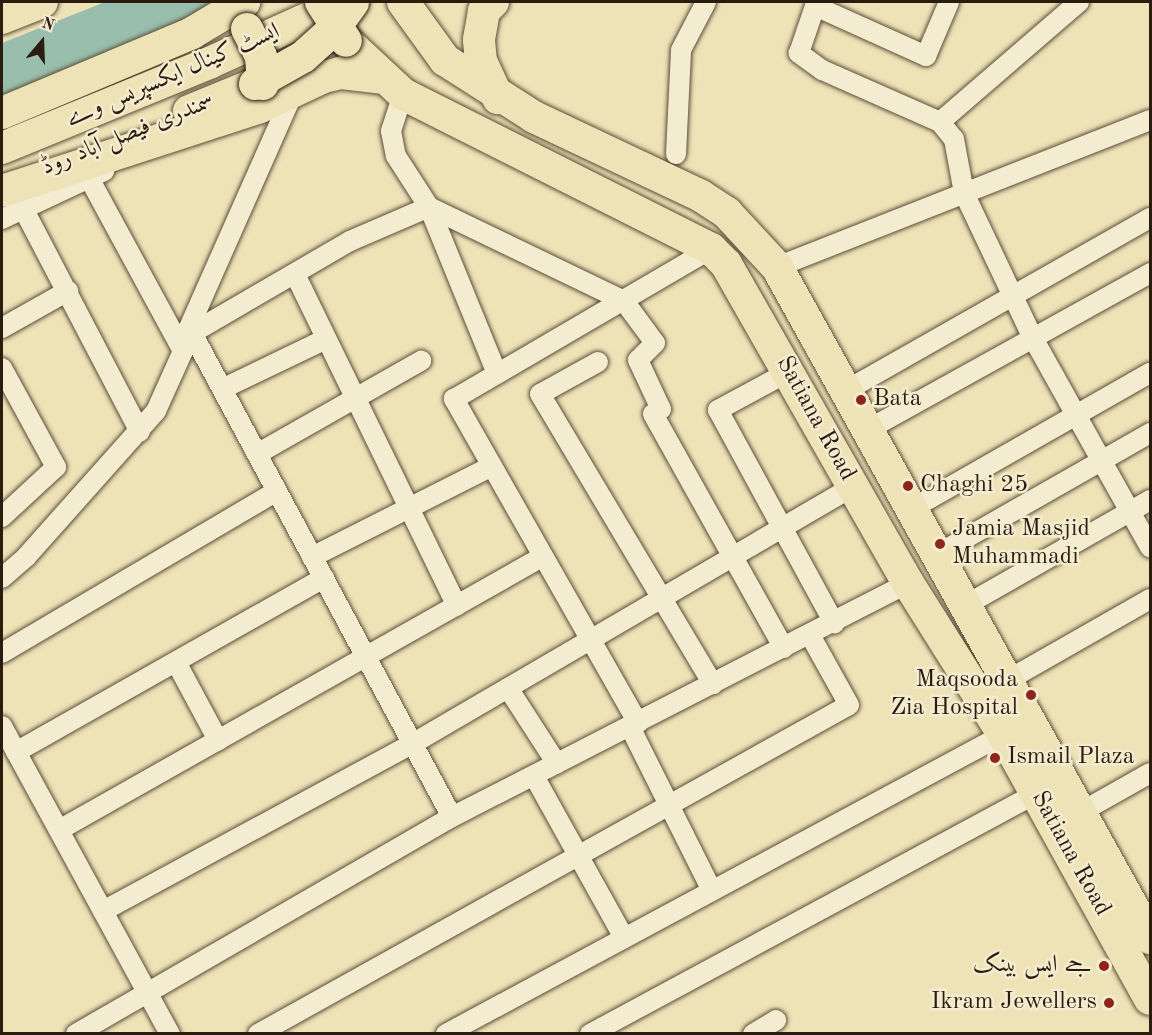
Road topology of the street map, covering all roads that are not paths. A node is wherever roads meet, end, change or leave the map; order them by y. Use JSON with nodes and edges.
{"nodes":[{"id":1,"x":42,"y":2,"type":"edge"},
{"id":2,"x":321,"y":2,"type":"edge"},
{"id":3,"x":344,"y":2,"type":"edge"},
{"id":4,"x":353,"y":2,"type":"edge"},
{"id":5,"x":493,"y":2,"type":"edge"},
{"id":6,"x":706,"y":2,"type":"edge"},
{"id":7,"x":949,"y":2,"type":"edge"},
{"id":8,"x":1079,"y":2,"type":"edge"},
{"id":9,"x":405,"y":6,"type":"edge"},
{"id":10,"x":234,"y":12,"type":"edge"},
{"id":11,"x":2,"y":18,"type":"edge"},
{"id":12,"x":393,"y":86,"type":"junction"},
{"id":13,"x":293,"y":93,"type":"junction"},
{"id":14,"x":252,"y":98,"type":"junction"},
{"id":15,"x":498,"y":98,"type":"junction"},
{"id":16,"x":2,"y":113,"type":"edge"},
{"id":17,"x":1150,"y":120,"type":"edge"},
{"id":18,"x":940,"y":122,"type":"junction"},
{"id":19,"x":2,"y":147,"type":"edge"},
{"id":20,"x":676,"y":154,"type":"dead end"},
{"id":21,"x":652,"y":174,"type":"junction"},
{"id":22,"x":89,"y":178,"type":"junction"},
{"id":23,"x":2,"y":186,"type":"edge"},
{"id":24,"x":964,"y":193,"type":"junction"},
{"id":25,"x":13,"y":200,"type":"edge"},
{"id":26,"x":429,"y":207,"type":"junction"},
{"id":27,"x":635,"y":210,"type":"junction"},
{"id":28,"x":1150,"y":218,"type":"edge"},
{"id":29,"x":2,"y":219,"type":"edge"},
{"id":30,"x":711,"y":249,"type":"junction"},
{"id":31,"x":777,"y":267,"type":"junction"},
{"id":32,"x":1150,"y":273,"type":"edge"},
{"id":33,"x":294,"y":274,"type":"junction"},
{"id":34,"x":68,"y":291,"type":"junction"},
{"id":35,"x":1013,"y":294,"type":"junction"},
{"id":36,"x":624,"y":301,"type":"junction"},
{"id":37,"x":2,"y":328,"type":"edge"},
{"id":38,"x":1033,"y":338,"type":"junction"},
{"id":39,"x":187,"y":339,"type":"junction"},
{"id":40,"x":326,"y":339,"type":"junction"},
{"id":41,"x":421,"y":361,"type":"dead end"},
{"id":42,"x":598,"y":362,"type":"dead end"},
{"id":43,"x":2,"y":368,"type":"edge"},
{"id":44,"x":790,"y":371,"type":"junction"},
{"id":45,"x":1150,"y":373,"type":"edge"},
{"id":46,"x":497,"y":374,"type":"junction"},
{"id":47,"x":222,"y":389,"type":"junction"},
{"id":48,"x":847,"y":390,"type":"junction"},
{"id":49,"x":355,"y":398,"type":"junction"},
{"id":50,"x":1077,"y":415,"type":"junction"},
{"id":51,"x":869,"y":429,"type":"junction"},
{"id":52,"x":140,"y":432,"type":"junction"},
{"id":53,"x":1150,"y":433,"type":"edge"},
{"id":54,"x":257,"y":454,"type":"junction"},
{"id":55,"x":1102,"y":461,"type":"junction"},
{"id":56,"x":489,"y":467,"type":"junction"},
{"id":57,"x":852,"y":487,"type":"junction"},
{"id":58,"x":277,"y":491,"type":"junction"},
{"id":59,"x":1150,"y":500,"type":"edge"},
{"id":60,"x":409,"y":508,"type":"junction"},
{"id":61,"x":913,"y":508,"type":"junction"},
{"id":62,"x":1131,"y":512,"type":"junction"},
{"id":63,"x":2,"y":517,"type":"edge"},
{"id":64,"x":782,"y":528,"type":"junction"},
{"id":65,"x":1150,"y":547,"type":"edge"},
{"id":66,"x":938,"y":554,"type":"junction"},
{"id":67,"x":312,"y":557,"type":"junction"},
{"id":68,"x":542,"y":557,"type":"junction"},
{"id":69,"x":733,"y":557,"type":"junction"},
{"id":70,"x":2,"y":578,"type":"edge"},
{"id":71,"x":324,"y":578,"type":"junction"},
{"id":72,"x":908,"y":584,"type":"junction"},
{"id":73,"x":662,"y":598,"type":"junction"},
{"id":74,"x":1150,"y":598,"type":"edge"},
{"id":75,"x":966,"y":604,"type":"junction"},
{"id":76,"x":457,"y":606,"type":"junction"},
{"id":77,"x":834,"y":623,"type":"junction"},
{"id":78,"x":810,"y":635,"type":"junction"},
{"id":79,"x":590,"y":640,"type":"junction"},
{"id":80,"x":784,"y":648,"type":"junction"},
{"id":81,"x":2,"y":653,"type":"edge"},
{"id":82,"x":366,"y":656,"type":"junction"},
{"id":83,"x":176,"y":662,"type":"junction"},
{"id":84,"x":1008,"y":680,"type":"junction"},
{"id":85,"x":713,"y":684,"type":"junction"},
{"id":86,"x":508,"y":688,"type":"junction"},
{"id":87,"x":634,"y":725,"type":"junction"},
{"id":88,"x":2,"y":726,"type":"edge"},
{"id":89,"x":1003,"y":734,"type":"junction"},
{"id":90,"x":218,"y":740,"type":"junction"},
{"id":91,"x":412,"y":744,"type":"junction"},
{"id":92,"x":16,"y":752,"type":"junction"},
{"id":93,"x":557,"y":764,"type":"junction"},
{"id":94,"x":1150,"y":773,"type":"edge"},
{"id":95,"x":534,"y":776,"type":"junction"},
{"id":96,"x":1037,"y":793,"type":"junction"},
{"id":97,"x":669,"y":805,"type":"junction"},
{"id":98,"x":1081,"y":812,"type":"junction"},
{"id":99,"x":452,"y":817,"type":"junction"},
{"id":100,"x":59,"y":830,"type":"junction"},
{"id":101,"x":578,"y":856,"type":"junction"},
{"id":102,"x":712,"y":891,"type":"junction"},
{"id":103,"x":103,"y":911,"type":"junction"},
{"id":104,"x":624,"y":938,"type":"junction"},
{"id":105,"x":1150,"y":938,"type":"edge"},
{"id":106,"x":146,"y":990,"type":"junction"},
{"id":107,"x":1150,"y":999,"type":"edge"},
{"id":108,"x":776,"y":1020,"type":"dead end"},
{"id":109,"x":76,"y":1034,"type":"edge"},
{"id":110,"x":170,"y":1034,"type":"edge"},
{"id":111,"x":258,"y":1034,"type":"edge"},
{"id":112,"x":446,"y":1034,"type":"edge"},
{"id":113,"x":590,"y":1034,"type":"edge"},
{"id":114,"x":753,"y":1034,"type":"edge"}],
"edges":[{"from":1,"to":11,"type":"main road"},
{"from":2,"to":12,"type":"main road","name":"Satiana Road","bridge":true},
{"from":3,"to":19,"type":"main road","name":"ایسٹ کینال ایکسپریس وے"},
{"from":4,"to":14,"type":"main road","bridge":true},
{"from":5,"to":15,"type":"main road"},
{"from":6,"to":20,"type":"street"},
{"from":7,"to":18,"type":"street"},
{"from":8,"to":18,"type":"street"},
{"from":9,"to":15,"type":"main road","name":"Satiana Road"},
{"from":10,"to":14,"type":"main road","bridge":true},
{"from":10,"to":16,"type":"main road"},
{"from":12,"to":13,"type":"main road"},
{"from":12,"to":26,"type":"street"},
{"from":12,"to":27,"type":"main road","name":"Satiana Road"},
{"from":13,"to":14,"type":"main road"},
{"from":13,"to":39,"type":"street"},
{"from":14,"to":22,"type":"street"},
{"from":14,"to":23,"type":"main road","name":"سمندری فیصل آباد روڈ"},
{"from":14,"to":25,"type":"main road"},
{"from":15,"to":21,"type":"main road","name":"Satiana Road"},
{"from":17,"to":24,"type":"street"},
{"from":18,"to":24,"type":"street"},
{"from":21,"to":27,"type":"main road"},
{"from":21,"to":31,"type":"main road","name":"Satiana Road"},
{"from":22,"to":25,"type":"street"},
{"from":22,"to":39,"type":"street"},
{"from":24,"to":31,"type":"street"},
{"from":24,"to":35,"type":"street"},
{"from":25,"to":29,"type":"street"},
{"from":25,"to":34,"type":"street"},
{"from":26,"to":33,"type":"street"},
{"from":26,"to":36,"type":"street"},
{"from":26,"to":46,"type":"street"},
{"from":27,"to":30,"type":"main road","name":"Satiana Road"},
{"from":28,"to":35,"type":"street"},
{"from":30,"to":36,"type":"street"},
{"from":30,"to":44,"type":"main road","name":"Satiana Road"},
{"from":31,"to":48,"type":"main road","name":"Satiana Road"},
{"from":32,"to":38,"type":"street"},
{"from":33,"to":39,"type":"street"},
{"from":33,"to":40,"type":"street"},
{"from":34,"to":37,"type":"street"},
{"from":34,"to":52,"type":"street"},
{"from":35,"to":38,"type":"street"},
{"from":35,"to":48,"type":"street"},
{"from":36,"to":46,"type":"street"},
{"from":36,"to":69,"type":"street"},
{"from":38,"to":50,"type":"street"},
{"from":38,"to":51,"type":"street"},
{"from":39,"to":47,"type":"street"},
{"from":39,"to":52,"type":"street"},
{"from":40,"to":47,"type":"street"},
{"from":40,"to":49,"type":"street"},
{"from":41,"to":49,"type":"street"},
{"from":42,"to":73,"type":"street"},
{"from":43,"to":63,"type":"street"},
{"from":44,"to":57,"type":"main road","name":"Satiana Road"},
{"from":44,"to":64,"type":"street"},
{"from":45,"to":50,"type":"street"},
{"from":46,"to":56,"type":"street"},
{"from":47,"to":54,"type":"street"},
{"from":48,"to":51,"type":"main road","name":"Satiana Road"},
{"from":49,"to":54,"type":"street"},
{"from":49,"to":60,"type":"street"},
{"from":50,"to":55,"type":"street"},
{"from":50,"to":61,"type":"street"},
{"from":51,"to":61,"type":"main road","name":"Satiana Road"},
{"from":52,"to":70,"type":"street"},
{"from":53,"to":55,"type":"street"},
{"from":54,"to":58,"type":"street"},
{"from":55,"to":62,"type":"street"},
{"from":55,"to":66,"type":"street"},
{"from":56,"to":60,"type":"street"},
{"from":56,"to":68,"type":"street"},
{"from":57,"to":64,"type":"street"},
{"from":57,"to":72,"type":"main road","name":"Satiana Road"},
{"from":58,"to":67,"type":"street"},
{"from":58,"to":81,"type":"street"},
{"from":59,"to":62,"type":"street"},
{"from":60,"to":67,"type":"street"},
{"from":60,"to":76,"type":"street"},
{"from":61,"to":66,"type":"main road","name":"Satiana Road"},
{"from":62,"to":65,"type":"street"},
{"from":62,"to":75,"type":"street"},
{"from":64,"to":69,"type":"street"},
{"from":64,"to":77,"type":"street"},
{"from":66,"to":75,"type":"main road","name":"Satiana Road"},
{"from":67,"to":71,"type":"street"},
{"from":68,"to":76,"type":"street"},
{"from":68,"to":79,"type":"street"},
{"from":69,"to":73,"type":"street"},
{"from":69,"to":80,"type":"street"},
{"from":71,"to":82,"type":"street"},
{"from":71,"to":83,"type":"street"},
{"from":72,"to":77,"type":"street"},
{"from":72,"to":89,"type":"main road","name":"Satiana Road"},
{"from":73,"to":79,"type":"street"},
{"from":73,"to":85,"type":"street"},
{"from":74,"to":84,"type":"street"},
{"from":75,"to":84,"type":"main road","name":"Satiana Road"},
{"from":76,"to":82,"type":"street"},
{"from":77,"to":78,"type":"street"},
{"from":78,"to":80,"type":"street"},
{"from":78,"to":97,"type":"street"},
{"from":79,"to":86,"type":"street"},
{"from":79,"to":87,"type":"street"},
{"from":80,"to":85,"type":"street"},
{"from":82,"to":90,"type":"street"},
{"from":82,"to":91,"type":"street"},
{"from":83,"to":90,"type":"street"},
{"from":83,"to":92,"type":"street"},
{"from":84,"to":98,"type":"main road","name":"Satiana Road"},
{"from":85,"to":87,"type":"street"},
{"from":86,"to":91,"type":"street"},
{"from":86,"to":93,"type":"street"},
{"from":87,"to":93,"type":"street"},
{"from":87,"to":97,"type":"street"},
{"from":88,"to":92,"type":"street"},
{"from":89,"to":96,"type":"main road","name":"Satiana Road"},
{"from":89,"to":102,"type":"street"},
{"from":90,"to":100,"type":"street"},
{"from":91,"to":99,"type":"street"},
{"from":91,"to":103,"type":"street"},
{"from":92,"to":100,"type":"street"},
{"from":93,"to":95,"type":"street"},
{"from":94,"to":98,"type":"street"},
{"from":95,"to":99,"type":"street"},
{"from":95,"to":101,"type":"street"},
{"from":96,"to":107,"type":"main road","name":"Satiana Road"},
{"from":96,"to":113,"type":"street"},
{"from":97,"to":101,"type":"street"},
{"from":97,"to":102,"type":"street"},
{"from":98,"to":105,"type":"main road","name":"Satiana Road"},
{"from":99,"to":106,"type":"street"},
{"from":100,"to":103,"type":"street"},
{"from":101,"to":104,"type":"street"},
{"from":101,"to":111,"type":"street"},
{"from":102,"to":104,"type":"street"},
{"from":103,"to":106,"type":"street"},
{"from":104,"to":112,"type":"street"},
{"from":106,"to":109,"type":"street"},
{"from":106,"to":110,"type":"street"},
{"from":108,"to":114,"type":"street"}]}
